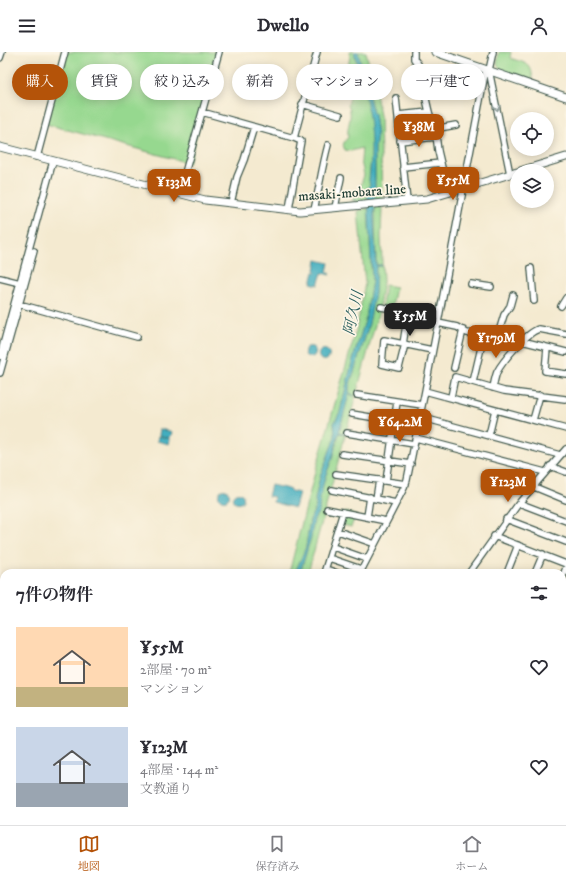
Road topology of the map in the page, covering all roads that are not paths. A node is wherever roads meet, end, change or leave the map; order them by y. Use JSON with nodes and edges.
{"nodes":[{"id":1,"x":2,"y":52,"type":"edge"},
{"id":2,"x":65,"y":52,"type":"edge"},
{"id":3,"x":219,"y":52,"type":"edge"},
{"id":4,"x":317,"y":52,"type":"edge"},
{"id":5,"x":414,"y":52,"type":"edge"},
{"id":6,"x":435,"y":52,"type":"edge"},
{"id":7,"x":493,"y":52,"type":"edge"},
{"id":8,"x":0,"y":58,"type":"edge"},
{"id":9,"x":314,"y":64,"type":"edge"},
{"id":10,"x":489,"y":70,"type":"junction"},
{"id":11,"x":566,"y":96,"type":"edge"},
{"id":12,"x":396,"y":98,"type":"dead end"},
{"id":13,"x":303,"y":100,"type":"edge"},
{"id":14,"x":302,"y":104,"type":"junction"},
{"id":15,"x":202,"y":112,"type":"junction"},
{"id":16,"x":429,"y":112,"type":"junction"},
{"id":17,"x":340,"y":115,"type":"dead end"},
{"id":18,"x":398,"y":115,"type":"junction"},
{"id":19,"x":456,"y":125,"type":"dead end"},
{"id":20,"x":254,"y":127,"type":"junction"},
{"id":21,"x":434,"y":129,"type":"junction"},
{"id":22,"x":436,"y":137,"type":"junction"},
{"id":23,"x":294,"y":138,"type":"junction"},
{"id":24,"x":400,"y":141,"type":"junction"},
{"id":25,"x":328,"y":145,"type":"dead end"},
{"id":26,"x":0,"y":147,"type":"edge"},
{"id":27,"x":37,"y":157,"type":"junction"},
{"id":28,"x":566,"y":157,"type":"edge"},
{"id":29,"x":53,"y":161,"type":"junction"},
{"id":30,"x":441,"y":163,"type":"junction"},
{"id":31,"x":511,"y":164,"type":"edge"},
{"id":32,"x":543,"y":164,"type":"edge"},
{"id":33,"x":403,"y":167,"type":"junction"},
{"id":34,"x":510,"y":174,"type":"edge"},
{"id":35,"x":341,"y":178,"type":"dead end"},
{"id":36,"x":464,"y":188,"type":"junction"},
{"id":37,"x":448,"y":193,"type":"junction"},
{"id":38,"x":179,"y":194,"type":"junction"},
{"id":39,"x":407,"y":201,"type":"junction"},
{"id":40,"x":231,"y":203,"type":"junction"},
{"id":41,"x":336,"y":208,"type":"junction"},
{"id":42,"x":289,"y":209,"type":"junction"},
{"id":43,"x":314,"y":210,"type":"junction"},
{"id":44,"x":34,"y":251,"type":"dead end"},
{"id":45,"x":531,"y":268,"type":"dead end"},
{"id":46,"x":0,"y":278,"type":"edge"},
{"id":47,"x":20,"y":283,"type":"junction"},
{"id":48,"x":471,"y":284,"type":"dead end"},
{"id":49,"x":491,"y":287,"type":"dead end"},
{"id":50,"x":513,"y":295,"type":"dead end"},
{"id":51,"x":566,"y":298,"type":"edge"},
{"id":52,"x":534,"y":301,"type":"dead end"},
{"id":53,"x":19,"y":304,"type":"junction"},
{"id":54,"x":561,"y":306,"type":"dead end"},
{"id":55,"x":381,"y":307,"type":"dead end"},
{"id":56,"x":408,"y":312,"type":"junction"},
{"id":57,"x":438,"y":320,"type":"junction"},
{"id":58,"x":463,"y":330,"type":"junction"},
{"id":59,"x":566,"y":334,"type":"edge"},
{"id":60,"x":484,"y":335,"type":"junction"},
{"id":61,"x":137,"y":337,"type":"dead end"},
{"id":62,"x":497,"y":338,"type":"junction"},
{"id":63,"x":521,"y":342,"type":"junction"},
{"id":64,"x":404,"y":344,"type":"junction"},
{"id":65,"x":547,"y":348,"type":"junction"},
{"id":66,"x":432,"y":350,"type":"junction"},
{"id":67,"x":566,"y":352,"type":"edge"},
{"id":68,"x":0,"y":356,"type":"edge"},
{"id":69,"x":454,"y":368,"type":"dead end"},
{"id":70,"x":0,"y":373,"type":"edge"},
{"id":71,"x":566,"y":374,"type":"edge"},
{"id":72,"x":474,"y":382,"type":"junction"},
{"id":73,"x":493,"y":388,"type":"junction"},
{"id":74,"x":425,"y":391,"type":"junction"},
{"id":75,"x":357,"y":395,"type":"dead end"},
{"id":76,"x":540,"y":395,"type":"junction"},
{"id":77,"x":450,"y":397,"type":"junction"},
{"id":78,"x":565,"y":399,"type":"dead end"},
{"id":79,"x":397,"y":402,"type":"junction"},
{"id":80,"x":422,"y":405,"type":"junction"},
{"id":81,"x":495,"y":410,"type":"junction"},
{"id":82,"x":352,"y":414,"type":"dead end"},
{"id":83,"x":420,"y":417,"type":"junction"},
{"id":84,"x":533,"y":420,"type":"junction"},
{"id":85,"x":394,"y":421,"type":"junction"},
{"id":86,"x":418,"y":425,"type":"junction"},
{"id":87,"x":566,"y":429,"type":"edge"},
{"id":88,"x":347,"y":433,"type":"dead end"},
{"id":89,"x":489,"y":435,"type":"junction"},
{"id":90,"x":392,"y":441,"type":"junction"},
{"id":91,"x":415,"y":441,"type":"junction"},
{"id":92,"x":566,"y":448,"type":"edge"},
{"id":93,"x":342,"y":454,"type":"dead end"},
{"id":94,"x":560,"y":455,"type":"junction"},
{"id":95,"x":389,"y":461,"type":"junction"},
{"id":96,"x":411,"y":464,"type":"junction"},
{"id":97,"x":550,"y":466,"type":"junction"},
{"id":98,"x":545,"y":472,"type":"junction"},
{"id":99,"x":566,"y":472,"type":"edge"},
{"id":100,"x":336,"y":474,"type":"dead end"},
{"id":101,"x":382,"y":481,"type":"junction"},
{"id":102,"x":406,"y":484,"type":"junction"},
{"id":103,"x":532,"y":486,"type":"junction"},
{"id":104,"x":332,"y":490,"type":"dead end"},
{"id":105,"x":373,"y":498,"type":"junction"},
{"id":106,"x":566,"y":500,"type":"edge"},
{"id":107,"x":396,"y":503,"type":"junction"},
{"id":108,"x":518,"y":503,"type":"junction"},
{"id":109,"x":327,"y":509,"type":"dead end"},
{"id":110,"x":344,"y":512,"type":"junction"},
{"id":111,"x":367,"y":517,"type":"junction"},
{"id":112,"x":506,"y":520,"type":"junction"},
{"id":113,"x":386,"y":521,"type":"junction"},
{"id":114,"x":566,"y":521,"type":"edge"},
{"id":115,"x":338,"y":531,"type":"junction"},
{"id":116,"x":494,"y":536,"type":"junction"},
{"id":117,"x":566,"y":542,"type":"edge"},
{"id":118,"x":375,"y":544,"type":"junction"},
{"id":119,"x":518,"y":545,"type":"junction"},
{"id":120,"x":333,"y":547,"type":"junction"},
{"id":121,"x":543,"y":554,"type":"junction"},
{"id":122,"x":330,"y":558,"type":"junction"},
{"id":123,"x":367,"y":559,"type":"junction"},
{"id":124,"x":566,"y":564,"type":"edge"},
{"id":125,"x":326,"y":569,"type":"edge"},
{"id":126,"x":355,"y":569,"type":"edge"},
{"id":127,"x":361,"y":569,"type":"edge"},
{"id":128,"x":471,"y":569,"type":"edge"},
{"id":129,"x":509,"y":569,"type":"edge"},
{"id":130,"x":537,"y":569,"type":"edge"}],
"edges":[{"from":1,"to":8,"type":"street"},
{"from":2,"to":27,"type":"street"},
{"from":3,"to":15,"type":"street"},
{"from":4,"to":9,"type":"street"},
{"from":5,"to":16,"type":"street"},
{"from":6,"to":10,"type":"main road"},
{"from":7,"to":10,"type":"street"},
{"from":10,"to":11,"type":"main road"},
{"from":10,"to":31,"type":"street","one_way":true},
{"from":10,"to":36,"type":"street"},
{"from":12,"to":18,"type":"street"},
{"from":13,"to":14,"type":"street"},
{"from":14,"to":17,"type":"street"},
{"from":14,"to":23,"type":"street"},
{"from":15,"to":20,"type":"street"},
{"from":15,"to":38,"type":"street"},
{"from":16,"to":18,"type":"street"},
{"from":16,"to":21,"type":"street"},
{"from":18,"to":24,"type":"street"},
{"from":19,"to":21,"type":"street"},
{"from":20,"to":23,"type":"street"},
{"from":20,"to":40,"type":"street"},
{"from":21,"to":22,"type":"street"},
{"from":22,"to":24,"type":"street"},
{"from":22,"to":30,"type":"street"},
{"from":23,"to":42,"type":"street"},
{"from":24,"to":33,"type":"street"},
{"from":25,"to":43,"type":"street"},
{"from":26,"to":27,"type":"main road","name":"masaki-mobara line"},
{"from":27,"to":29,"type":"main road","name":"masaki-mobara line"},
{"from":28,"to":32,"type":"main road"},
{"from":29,"to":38,"type":"main road","name":"masaki-mobara line"},
{"from":29,"to":47,"type":"street"},
{"from":30,"to":33,"type":"street"},
{"from":30,"to":37,"type":"street"},
{"from":33,"to":39,"type":"street"},
{"from":34,"to":36,"type":"main road","name":"masaki-mobara line"},
{"from":35,"to":41,"type":"street"},
{"from":36,"to":37,"type":"main road","name":"masaki-mobara line"},
{"from":36,"to":57,"type":"street"},
{"from":37,"to":39,"type":"main road","name":"masaki-mobara line"},
{"from":38,"to":40,"type":"main road","name":"masaki-mobara line"},
{"from":39,"to":41,"type":"main road","name":"masaki-mobara line"},
{"from":40,"to":42,"type":"main road","name":"masaki-mobara line"},
{"from":41,"to":43,"type":"main road","name":"masaki-mobara line"},
{"from":42,"to":43,"type":"main road","name":"masaki-mobara line"},
{"from":44,"to":53,"type":"street"},
{"from":45,"to":52,"type":"street"},
{"from":46,"to":47,"type":"street"},
{"from":47,"to":68,"type":"street"},
{"from":48,"to":49,"type":"street"},
{"from":50,"to":62,"type":"street"},
{"from":51,"to":54,"type":"street"},
{"from":53,"to":61,"type":"street"},
{"from":53,"to":70,"type":"street"},
{"from":55,"to":56,"type":"street"},
{"from":56,"to":57,"type":"street"},
{"from":56,"to":64,"type":"street"},
{"from":57,"to":58,"type":"street"},
{"from":57,"to":66,"type":"street"},
{"from":58,"to":60,"type":"street"},
{"from":58,"to":69,"type":"street"},
{"from":59,"to":63,"type":"street"},
{"from":60,"to":62,"type":"street"},
{"from":60,"to":72,"type":"street"},
{"from":62,"to":63,"type":"street"},
{"from":63,"to":65,"type":"street"},
{"from":63,"to":73,"type":"street"},
{"from":64,"to":64,"type":"street"},
{"from":64,"to":66,"type":"street"},
{"from":65,"to":67,"type":"street"},
{"from":65,"to":71,"type":"street"},
{"from":66,"to":74,"type":"street"},
{"from":72,"to":73,"type":"street"},
{"from":72,"to":77,"type":"street"},
{"from":73,"to":76,"type":"street"},
{"from":74,"to":77,"type":"street"},
{"from":74,"to":80,"type":"street"},
{"from":75,"to":79,"type":"street"},
{"from":76,"to":78,"type":"street"},
{"from":76,"to":84,"type":"street"},
{"from":77,"to":81,"type":"street"},
{"from":79,"to":80,"type":"street"},
{"from":79,"to":85,"type":"street"},
{"from":80,"to":83,"type":"street"},
{"from":81,"to":84,"type":"street"},
{"from":81,"to":89,"type":"street"},
{"from":82,"to":85,"type":"street"},
{"from":83,"to":86,"type":"street"},
{"from":83,"to":89,"type":"street"},
{"from":84,"to":87,"type":"street"},
{"from":85,"to":86,"type":"street"},
{"from":85,"to":90,"type":"street"},
{"from":86,"to":91,"type":"street"},
{"from":88,"to":90,"type":"street"},
{"from":89,"to":94,"type":"street"},
{"from":90,"to":91,"type":"street"},
{"from":90,"to":95,"type":"street"},
{"from":91,"to":96,"type":"street"},
{"from":91,"to":98,"type":"street"},
{"from":92,"to":94,"type":"street"},
{"from":93,"to":95,"type":"street"},
{"from":94,"to":97,"type":"street"},
{"from":95,"to":96,"type":"street"},
{"from":95,"to":101,"type":"street"},
{"from":96,"to":102,"type":"street"},
{"from":97,"to":98,"type":"street"},
{"from":97,"to":99,"type":"street"},
{"from":98,"to":103,"type":"street"},
{"from":100,"to":101,"type":"street"},
{"from":101,"to":102,"type":"street"},
{"from":101,"to":105,"type":"street"},
{"from":102,"to":107,"type":"street"},
{"from":103,"to":106,"type":"street"},
{"from":103,"to":108,"type":"street"},
{"from":104,"to":105,"type":"street"},
{"from":105,"to":107,"type":"street"},
{"from":105,"to":111,"type":"street"},
{"from":107,"to":113,"type":"street"},
{"from":108,"to":112,"type":"street"},
{"from":108,"to":114,"type":"street"},
{"from":109,"to":110,"type":"street"},
{"from":110,"to":111,"type":"street"},
{"from":110,"to":115,"type":"street"},
{"from":111,"to":113,"type":"street"},
{"from":112,"to":116,"type":"street"},
{"from":112,"to":117,"type":"street"},
{"from":113,"to":118,"type":"street"},
{"from":115,"to":118,"type":"street"},
{"from":115,"to":120,"type":"street"},
{"from":116,"to":119,"type":"street"},
{"from":116,"to":128,"type":"street"},
{"from":118,"to":123,"type":"street"},
{"from":119,"to":121,"type":"street"},
{"from":119,"to":129,"type":"street"},
{"from":120,"to":122,"type":"street"},
{"from":120,"to":123,"type":"street"},
{"from":121,"to":124,"type":"street"},
{"from":121,"to":130,"type":"street"},
{"from":122,"to":125,"type":"street"},
{"from":122,"to":126,"type":"street"},
{"from":123,"to":127,"type":"street"}]}
